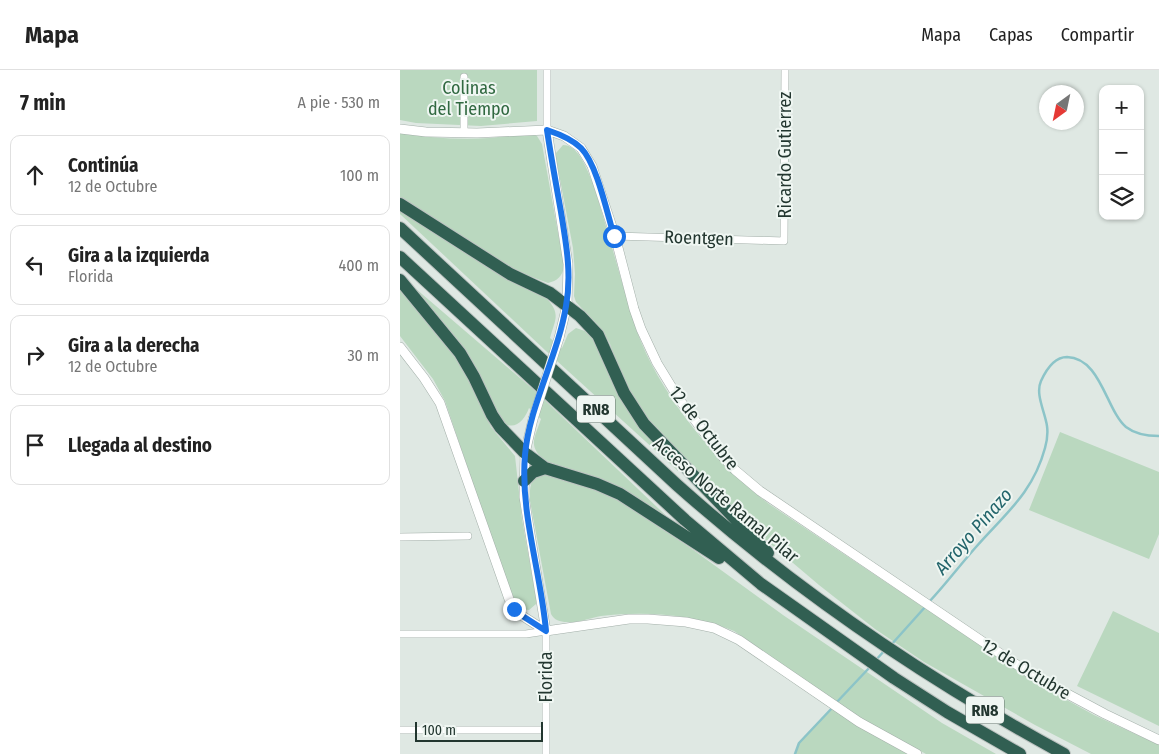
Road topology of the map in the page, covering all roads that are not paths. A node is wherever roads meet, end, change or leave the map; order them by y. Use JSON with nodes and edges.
{"nodes":[{"id":1,"x":547,"y":70,"type":"edge"},
{"id":2,"x":785,"y":70,"type":"edge"},
{"id":3,"x":464,"y":77,"type":"dead end"},
{"id":4,"x":400,"y":129,"type":"edge"},
{"id":5,"x":547,"y":130,"type":"junction"},
{"id":6,"x":464,"y":133,"type":"junction"},
{"id":7,"x":400,"y":204,"type":"edge"},
{"id":8,"x":400,"y":228,"type":"edge"},
{"id":9,"x":614,"y":236,"type":"junction"},
{"id":10,"x":784,"y":241,"type":"joint"},
{"id":11,"x":400,"y":257,"type":"edge"},
{"id":12,"x":400,"y":280,"type":"edge"},
{"id":13,"x":566,"y":305,"type":"junction"},
{"id":14,"x":400,"y":347,"type":"edge"},
{"id":15,"x":525,"y":453,"type":"junction"},
{"id":16,"x":545,"y":468,"type":"junction"},
{"id":17,"x":524,"y":481,"type":"junction"},
{"id":18,"x":468,"y":536,"type":"dead end"},
{"id":19,"x":400,"y":537,"type":"edge"},
{"id":20,"x":798,"y":583,"type":"junction"},
{"id":21,"x":761,"y":584,"type":"junction"},
{"id":22,"x":546,"y":631,"type":"junction"},
{"id":23,"x":400,"y":634,"type":"edge"},
{"id":24,"x":400,"y":730,"type":"edge"},
{"id":25,"x":546,"y":730,"type":"junction"},
{"id":26,"x":1159,"y":740,"type":"edge"},
{"id":27,"x":546,"y":754,"type":"edge"},
{"id":28,"x":917,"y":754,"type":"edge"},
{"id":29,"x":1020,"y":754,"type":"edge"},
{"id":30,"x":1064,"y":754,"type":"edge"}],
"edges":[{"from":1,"to":5,"type":"street","name":"Florida"},
{"from":2,"to":10,"type":"street","name":"Ricardo Gutierrez"},
{"from":3,"to":6,"type":"street"},
{"from":4,"to":6,"type":"street","name":"12 de Octubre"},
{"from":5,"to":6,"type":"street","name":"12 de Octubre"},
{"from":5,"to":9,"type":"street","name":"12 de Octubre"},
{"from":5,"to":13,"type":"street","name":"Florida"},
{"from":7,"to":13,"type":"highway"},
{"from":8,"to":20,"type":"highway","name":"Acceso Norte Ramal Pilar","number":"RN8"},
{"from":9,"to":10,"type":"street","name":"Roentgen"},
{"from":9,"to":26,"type":"street","name":"12 de Octubre"},
{"from":11,"to":21,"type":"highway","number":"RN8"},
{"from":12,"to":15,"type":"highway"},
{"from":13,"to":15,"type":"street","name":"Florida","bridge":true},
{"from":13,"to":20,"type":"highway"},
{"from":14,"to":22,"type":"street"},
{"from":15,"to":16,"type":"highway"},
{"from":15,"to":17,"type":"street","name":"Florida"},
{"from":16,"to":17,"type":"highway"},
{"from":16,"to":21,"type":"highway"},
{"from":17,"to":22,"type":"street","name":"Florida"},
{"from":18,"to":19,"type":"street"},
{"from":20,"to":30,"type":"highway","name":"Acceso Norte Ramal Pilar","number":"RN8"},
{"from":21,"to":29,"type":"highway","number":"RN8"},
{"from":22,"to":23,"type":"street"},
{"from":22,"to":25,"type":"street","name":"Florida"},
{"from":22,"to":28,"type":"street"},
{"from":24,"to":25,"type":"street"},
{"from":25,"to":27,"type":"street","name":"Florida"}]}
